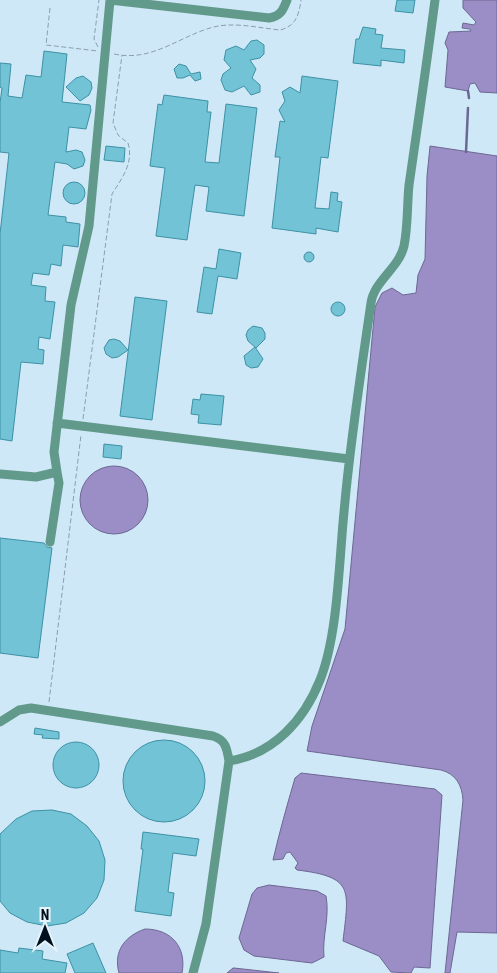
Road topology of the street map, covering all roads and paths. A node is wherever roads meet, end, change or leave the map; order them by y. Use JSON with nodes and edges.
{"nodes":[{"id":1,"x":99,"y":0,"type":"edge"},
{"id":2,"x":110,"y":0,"type":"edge"},
{"id":3,"x":286,"y":0,"type":"edge"},
{"id":4,"x":301,"y":0,"type":"edge"},
{"id":5,"x":435,"y":0,"type":"edge"},
{"id":6,"x":50,"y":8,"type":"dead end"},
{"id":7,"x":104,"y":52,"type":"junction"},
{"id":8,"x":122,"y":55,"type":"junction"},
{"id":9,"x":57,"y":423,"type":"junction"},
{"id":10,"x":83,"y":426,"type":"junction"},
{"id":11,"x":349,"y":459,"type":"junction"},
{"id":12,"x":58,"y":472,"type":"junction"},
{"id":13,"x":0,"y":474,"type":"edge"},
{"id":14,"x":50,"y":542,"type":"dead end"},
{"id":15,"x":48,"y":711,"type":"junction"},
{"id":16,"x":0,"y":722,"type":"edge"},
{"id":17,"x":229,"y":760,"type":"junction"},
{"id":18,"x":193,"y":973,"type":"edge"}],
"edges":[{"from":1,"to":7,"type":"path"},
{"from":2,"to":3,"type":"street"},
{"from":2,"to":7,"type":"street"},
{"from":4,"to":8,"type":"path"},
{"from":5,"to":11,"type":"street"},
{"from":6,"to":7,"type":"path"},
{"from":7,"to":8,"type":"path"},
{"from":7,"to":9,"type":"street"},
{"from":8,"to":10,"type":"path"},
{"from":9,"to":10,"type":"street"},
{"from":9,"to":12,"type":"street"},
{"from":10,"to":11,"type":"street"},
{"from":10,"to":15,"type":"path"},
{"from":11,"to":17,"type":"street"},
{"from":12,"to":13,"type":"street"},
{"from":12,"to":14,"type":"street"},
{"from":15,"to":16,"type":"street"},
{"from":15,"to":17,"type":"street"},
{"from":17,"to":18,"type":"street"}]}
